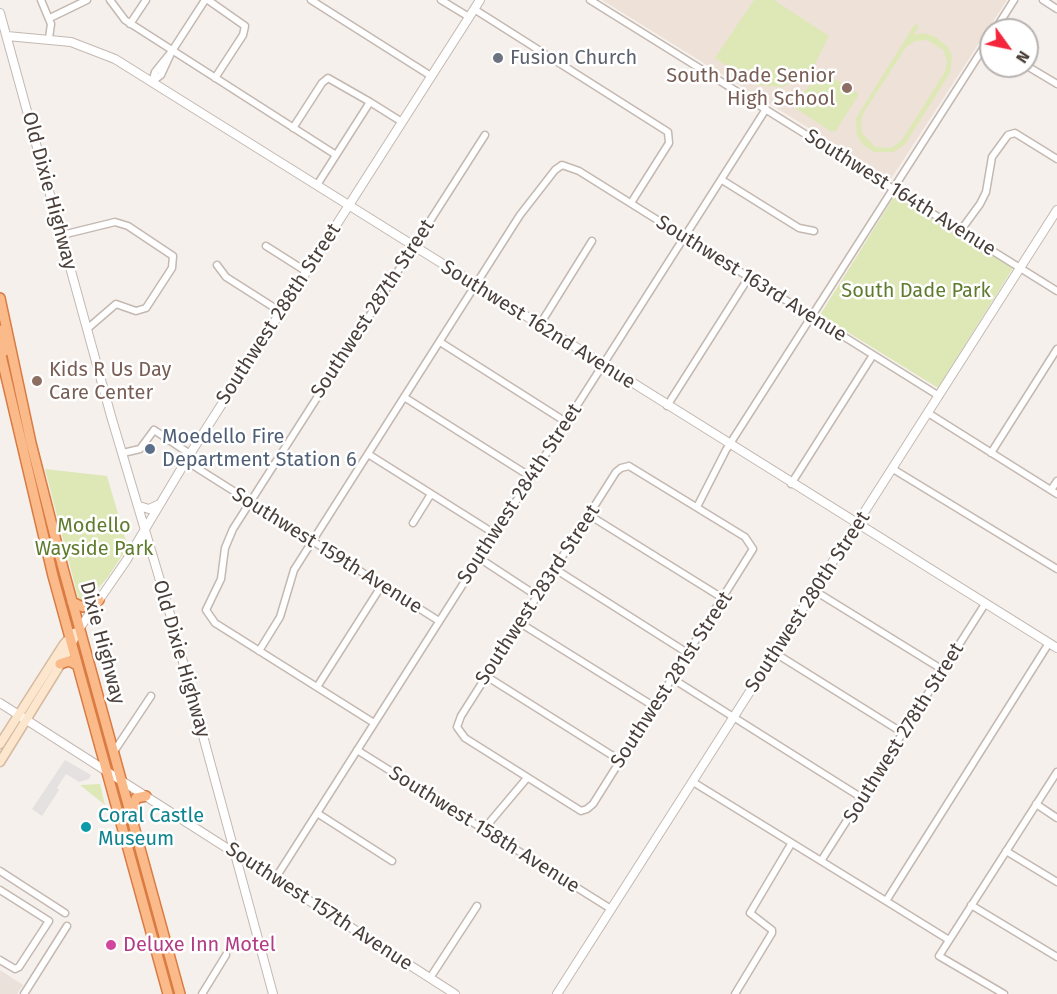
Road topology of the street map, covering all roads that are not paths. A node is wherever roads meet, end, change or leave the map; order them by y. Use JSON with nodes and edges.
{"nodes":[{"id":1,"x":41,"y":0,"type":"edge"},
{"id":2,"x":87,"y":0,"type":"edge"},
{"id":3,"x":110,"y":0,"type":"edge"},
{"id":4,"x":146,"y":0,"type":"edge"},
{"id":5,"x":206,"y":0,"type":"edge"},
{"id":6,"x":311,"y":0,"type":"edge"},
{"id":7,"x":441,"y":0,"type":"edge"},
{"id":8,"x":480,"y":0,"type":"edge"},
{"id":9,"x":590,"y":0,"type":"edge"},
{"id":10,"x":1014,"y":0,"type":"edge"},
{"id":11,"x":1043,"y":0,"type":"edge"},
{"id":12,"x":474,"y":9,"type":"junction"},
{"id":13,"x":1057,"y":9,"type":"edge"},
{"id":14,"x":0,"y":13,"type":"edge"},
{"id":15,"x":469,"y":17,"type":"junction"},
{"id":16,"x":50,"y":18,"type":"junction"},
{"id":17,"x":1003,"y":18,"type":"edge"},
{"id":18,"x":130,"y":24,"type":"junction"},
{"id":19,"x":7,"y":36,"type":"junction"},
{"id":20,"x":49,"y":38,"type":"junction"},
{"id":21,"x":172,"y":51,"type":"junction"},
{"id":22,"x":979,"y":57,"type":"edge"},
{"id":23,"x":1039,"y":73,"type":"edge"},
{"id":24,"x":431,"y":76,"type":"junction"},
{"id":25,"x":215,"y":78,"type":"junction"},
{"id":26,"x":152,"y":82,"type":"junction"},
{"id":27,"x":1057,"y":84,"type":"edge"},
{"id":28,"x":370,"y":102,"type":"junction"},
{"id":29,"x":766,"y":109,"type":"junction"},
{"id":30,"x":402,"y":122,"type":"junction"},
{"id":31,"x":293,"y":128,"type":"junction"},
{"id":32,"x":485,"y":135,"type":"dead end"},
{"id":33,"x":336,"y":155,"type":"junction"},
{"id":34,"x":1057,"y":159,"type":"edge"},
{"id":35,"x":722,"y":180,"type":"junction"},
{"id":36,"x":316,"y":185,"type":"junction"},
{"id":37,"x":894,"y":188,"type":"junction"},
{"id":38,"x":631,"y":203,"type":"junction"},
{"id":39,"x":348,"y":206,"type":"junction"},
{"id":40,"x":1057,"y":210,"type":"edge"},
{"id":41,"x":961,"y":230,"type":"junction"},
{"id":42,"x":814,"y":231,"type":"dead end"},
{"id":43,"x":62,"y":235,"type":"junction"},
{"id":44,"x":684,"y":237,"type":"junction"},
{"id":45,"x":592,"y":241,"type":"dead end"},
{"id":46,"x":266,"y":246,"type":"dead end"},
{"id":47,"x":413,"y":247,"type":"junction"},
{"id":48,"x":217,"y":266,"type":"dead end"},
{"id":49,"x":1021,"y":268,"type":"junction"},
{"id":50,"x":307,"y":272,"type":"junction"},
{"id":51,"x":749,"y":277,"type":"junction"},
{"id":52,"x":475,"y":286,"type":"junction"},
{"id":53,"x":1057,"y":291,"type":"edge"},
{"id":54,"x":0,"y":298,"type":"edge"},
{"id":55,"x":281,"y":312,"type":"junction"},
{"id":56,"x":812,"y":316,"type":"junction"},
{"id":57,"x":539,"y":326,"type":"junction"},
{"id":58,"x":87,"y":329,"type":"junction"},
{"id":59,"x":0,"y":330,"type":"edge"},
{"id":60,"x":440,"y":342,"type":"junction"},
{"id":61,"x":1057,"y":349,"type":"edge"},
{"id":62,"x":0,"y":351,"type":"edge"},
{"id":63,"x":873,"y":355,"type":"junction"},
{"id":64,"x":602,"y":365,"type":"junction"},
{"id":65,"x":14,"y":367,"type":"junction"},
{"id":66,"x":6,"y":381,"type":"junction"},
{"id":67,"x":939,"y":396,"type":"junction"},
{"id":68,"x":404,"y":398,"type":"junction"},
{"id":69,"x":666,"y":406,"type":"junction"},
{"id":70,"x":928,"y":413,"type":"junction"},
{"id":71,"x":566,"y":422,"type":"junction"},
{"id":72,"x":31,"y":443,"type":"junction"},
{"id":73,"x":730,"y":445,"type":"junction"},
{"id":74,"x":123,"y":453,"type":"junction"},
{"id":75,"x":991,"y":453,"type":"junction"},
{"id":76,"x":368,"y":454,"type":"junction"},
{"id":77,"x":188,"y":457,"type":"junction"},
{"id":78,"x":893,"y":469,"type":"junction"},
{"id":79,"x":531,"y":477,"type":"junction"},
{"id":80,"x":1057,"y":481,"type":"edge"},
{"id":81,"x":791,"y":484,"type":"junction"},
{"id":82,"x":1054,"y":492,"type":"edge"},
{"id":83,"x":431,"y":494,"type":"junction"},
{"id":84,"x":33,"y":496,"type":"junction"},
{"id":85,"x":250,"y":501,"type":"junction"},
{"id":86,"x":161,"y":503,"type":"junction"},
{"id":87,"x":139,"y":506,"type":"junction"},
{"id":88,"x":698,"y":507,"type":"junction"},
{"id":89,"x":589,"y":515,"type":"junction"},
{"id":90,"x":413,"y":523,"type":"dead end"},
{"id":91,"x":858,"y":525,"type":"junction"},
{"id":92,"x":145,"y":530,"type":"junction"},
{"id":93,"x":495,"y":534,"type":"junction"},
{"id":94,"x":313,"y":541,"type":"junction"},
{"id":95,"x":58,"y":551,"type":"junction"},
{"id":96,"x":479,"y":558,"type":"junction"},
{"id":97,"x":555,"y":568,"type":"junction"},
{"id":98,"x":1057,"y":569,"type":"edge"},
{"id":99,"x":382,"y":585,"type":"junction"},
{"id":100,"x":815,"y":591,"type":"junction"},
{"id":101,"x":537,"y":596,"type":"junction"},
{"id":102,"x":724,"y":599,"type":"junction"},
{"id":103,"x":99,"y":600,"type":"junction"},
{"id":104,"x":72,"y":602,"type":"junction"},
{"id":105,"x":986,"y":604,"type":"junction"},
{"id":106,"x":439,"y":621,"type":"junction"},
{"id":107,"x":520,"y":622,"type":"junction"},
{"id":108,"x":79,"y":629,"type":"junction"},
{"id":109,"x":70,"y":641,"type":"junction"},
{"id":110,"x":1049,"y":643,"type":"junction"},
{"id":111,"x":1057,"y":648,"type":"edge"},
{"id":112,"x":259,"y":651,"type":"junction"},
{"id":113,"x":775,"y":653,"type":"junction"},
{"id":114,"x":689,"y":654,"type":"junction"},
{"id":115,"x":60,"y":664,"type":"junction"},
{"id":116,"x":77,"y":665,"type":"junction"},
{"id":117,"x":943,"y":670,"type":"junction"},
{"id":118,"x":486,"y":676,"type":"junction"},
{"id":119,"x":673,"y":679,"type":"junction"},
{"id":120,"x":316,"y":687,"type":"junction"},
{"id":121,"x":151,"y":696,"type":"dead end"},
{"id":122,"x":0,"y":703,"type":"edge"},
{"id":123,"x":655,"y":707,"type":"junction"},
{"id":124,"x":22,"y":717,"type":"junction"},
{"id":125,"x":734,"y":718,"type":"junction"},
{"id":126,"x":374,"y":723,"type":"junction"},
{"id":127,"x":903,"y":733,"type":"junction"},
{"id":128,"x":0,"y":744,"type":"edge"},
{"id":129,"x":357,"y":750,"type":"junction"},
{"id":130,"x":113,"y":754,"type":"junction"},
{"id":131,"x":621,"y":761,"type":"junction"},
{"id":132,"x":0,"y":762,"type":"edge"},
{"id":133,"x":106,"y":771,"type":"junction"},
{"id":134,"x":1057,"y":772,"type":"edge"},
{"id":135,"x":527,"y":778,"type":"junction"},
{"id":136,"x":120,"y":779,"type":"junction"},
{"id":137,"x":693,"y":782,"type":"junction"},
{"id":138,"x":146,"y":796,"type":"junction"},
{"id":139,"x":862,"y":798,"type":"junction"},
{"id":140,"x":1036,"y":804,"type":"junction"},
{"id":141,"x":317,"y":813,"type":"junction"},
{"id":142,"x":130,"y":816,"type":"junction"},
{"id":143,"x":1057,"y":818,"type":"edge"},
{"id":144,"x":484,"y":829,"type":"junction"},
{"id":145,"x":791,"y":844,"type":"junction"},
{"id":146,"x":1006,"y":851,"type":"junction"},
{"id":147,"x":235,"y":853,"type":"junction"},
{"id":148,"x":392,"y":861,"type":"dead end"},
{"id":149,"x":821,"y":861,"type":"junction"},
{"id":150,"x":0,"y":871,"type":"edge"},
{"id":151,"x":275,"y":879,"type":"junction"},
{"id":152,"x":1057,"y":882,"type":"edge"},
{"id":153,"x":0,"y":890,"type":"edge"},
{"id":154,"x":886,"y":901,"type":"junction"},
{"id":155,"x":971,"y":905,"type":"junction"},
{"id":156,"x":477,"y":906,"type":"dead end"},
{"id":157,"x":611,"y":909,"type":"junction"},
{"id":158,"x":65,"y":913,"type":"dead end"},
{"id":159,"x":67,"y":926,"type":"dead end"},
{"id":160,"x":949,"y":940,"type":"junction"},
{"id":161,"x":155,"y":947,"type":"junction"},
{"id":162,"x":226,"y":955,"type":"dead end"},
{"id":163,"x":1057,"y":957,"type":"edge"},
{"id":164,"x":0,"y":960,"type":"edge"},
{"id":165,"x":430,"y":978,"type":"junction"},
{"id":166,"x":24,"y":994,"type":"edge"},
{"id":167,"x":168,"y":994,"type":"edge"},
{"id":168,"x":174,"y":994,"type":"edge"},
{"id":169,"x":180,"y":994,"type":"edge"},
{"id":170,"x":202,"y":994,"type":"edge"},
{"id":171,"x":273,"y":994,"type":"edge"},
{"id":172,"x":455,"y":994,"type":"edge"},
{"id":173,"x":557,"y":994,"type":"edge"},
{"id":174,"x":735,"y":994,"type":"edge"},
{"id":175,"x":1004,"y":994,"type":"edge"}],
"edges":[{"from":1,"to":16,"type":"street"},
{"from":2,"to":16,"type":"street"},
{"from":3,"to":18,"type":"street"},
{"from":4,"to":18,"type":"street"},
{"from":5,"to":21,"type":"street"},
{"from":5,"to":25,"type":"street"},
{"from":6,"to":24,"type":"street"},
{"from":7,"to":15,"type":"street"},
{"from":8,"to":12,"type":"street","name":"Southwest 288th Street"},
{"from":9,"to":29,"type":"street","name":"Southwest 164th Avenue"},
{"from":10,"to":17,"type":"street"},
{"from":11,"to":13,"type":"street"},
{"from":12,"to":15,"type":"street","name":"Southwest 288th Street"},
{"from":12,"to":38,"type":"street"},
{"from":14,"to":19,"type":"street","name":"Old Dixie Highway"},
{"from":15,"to":24,"type":"street","name":"Southwest 288th Street"},
{"from":16,"to":20,"type":"street"},
{"from":18,"to":21,"type":"street"},
{"from":19,"to":20,"type":"street","name":"Southwest 162nd Avenue"},
{"from":19,"to":43,"type":"street","name":"Old Dixie Highway"},
{"from":20,"to":26,"type":"street","name":"Southwest 162nd Avenue"},
{"from":21,"to":25,"type":"street"},
{"from":21,"to":26,"type":"street"},
{"from":22,"to":37,"type":"street"},
{"from":23,"to":27,"type":"street"},
{"from":24,"to":30,"type":"street","name":"Southwest 288th Street"},
{"from":25,"to":31,"type":"street"},
{"from":26,"to":36,"type":"street","name":"Southwest 162nd Avenue"},
{"from":28,"to":30,"type":"street"},
{"from":28,"to":31,"type":"street"},
{"from":28,"to":33,"type":"street"},
{"from":29,"to":35,"type":"street","name":"Southwest 284th Street"},
{"from":29,"to":37,"type":"street","name":"Southwest 164th Avenue"},
{"from":30,"to":39,"type":"street","name":"Southwest 288th Street"},
{"from":31,"to":33,"type":"street"},
{"from":32,"to":47,"type":"street","name":"Southwest 287th Street"},
{"from":33,"to":36,"type":"street"},
{"from":34,"to":41,"type":"street"},
{"from":35,"to":42,"type":"street"},
{"from":35,"to":44,"type":"street","name":"Southwest 284th Street"},
{"from":36,"to":39,"type":"street","name":"Southwest 162nd Avenue"},
{"from":37,"to":41,"type":"street","name":"Southwest 164th Avenue"},
{"from":37,"to":56,"type":"street"},
{"from":38,"to":44,"type":"street","name":"Southwest 163rd Avenue"},
{"from":38,"to":52,"type":"street","name":"Southwest 163rd Avenue"},
{"from":39,"to":47,"type":"street","name":"Southwest 162nd Avenue"},
{"from":39,"to":50,"type":"street","name":"Southwest 288th Street"},
{"from":40,"to":49,"type":"street","name":"Southwest 280th Street"},
{"from":41,"to":49,"type":"street","name":"Southwest 164th Avenue"},
{"from":43,"to":58,"type":"street","name":"Old Dixie Highway"},
{"from":43,"to":58,"type":"street"},
{"from":44,"to":51,"type":"street","name":"Southwest 163rd Avenue"},
{"from":44,"to":64,"type":"street","name":"Southwest 284th Street"},
{"from":45,"to":57,"type":"street"},
{"from":46,"to":50,"type":"street"},
{"from":47,"to":52,"type":"street","name":"Southwest 162nd Avenue"},
{"from":47,"to":85,"type":"street","name":"Southwest 287th Street"},
{"from":48,"to":55,"type":"street"},
{"from":49,"to":53,"type":"street","name":"Southwest 164th Avenue"},
{"from":49,"to":67,"type":"street","name":"Southwest 280th Street"},
{"from":50,"to":55,"type":"street","name":"Southwest 288th Street"},
{"from":51,"to":56,"type":"street","name":"Southwest 163rd Avenue"},
{"from":51,"to":69,"type":"street"},
{"from":52,"to":57,"type":"street","name":"Southwest 162nd Avenue"},
{"from":52,"to":60,"type":"street"},
{"from":54,"to":65,"type":"highway","name":"Dixie Highway"},
{"from":55,"to":77,"type":"street","name":"Southwest 288th Street"},
{"from":56,"to":63,"type":"street","name":"Southwest 163rd Avenue"},
{"from":56,"to":73,"type":"street"},
{"from":57,"to":64,"type":"street","name":"Southwest 162nd Avenue"},
{"from":58,"to":74,"type":"street","name":"Old Dixie Highway"},
{"from":59,"to":65,"type":"highway"},
{"from":60,"to":68,"type":"street"},
{"from":60,"to":71,"type":"street"},
{"from":61,"to":75,"type":"street"},
{"from":62,"to":66,"type":"highway","name":"Dixie Highway"},
{"from":63,"to":67,"type":"street","name":"Southwest 163rd Avenue"},
{"from":63,"to":81,"type":"street"},
{"from":64,"to":69,"type":"street","name":"Southwest 162nd Avenue"},
{"from":64,"to":71,"type":"street","name":"Southwest 284th Street"},
{"from":65,"to":72,"type":"highway","name":"Dixie Highway"},
{"from":66,"to":72,"type":"highway"},
{"from":66,"to":84,"type":"highway","name":"Dixie Highway"},
{"from":67,"to":70,"type":"street","name":"Southwest 280th Street"},
{"from":68,"to":76,"type":"street"},
{"from":68,"to":79,"type":"street"},
{"from":69,"to":73,"type":"street","name":"Southwest 162nd Avenue"},
{"from":70,"to":75,"type":"street"},
{"from":70,"to":78,"type":"street","name":"Southwest 280th Street"},
{"from":71,"to":79,"type":"street","name":"Southwest 284th Street"},
{"from":72,"to":95,"type":"highway","name":"Dixie Highway"},
{"from":73,"to":81,"type":"street","name":"Southwest 162nd Avenue"},
{"from":73,"to":88,"type":"street"},
{"from":74,"to":77,"type":"street","name":"Southwest 159th Avenue"},
{"from":74,"to":87,"type":"street","name":"Old Dixie Highway"},
{"from":75,"to":82,"type":"street"},
{"from":76,"to":83,"type":"street"},
{"from":76,"to":94,"type":"street"},
{"from":77,"to":85,"type":"street","name":"Southwest 159th Avenue"},
{"from":77,"to":86,"type":"street","name":"Southwest 288th Street"},
{"from":78,"to":91,"type":"street","name":"Southwest 280th Street"},
{"from":78,"to":98,"type":"street"},
{"from":79,"to":93,"type":"street","name":"Southwest 284th Street"},
{"from":80,"to":82,"type":"street"},
{"from":81,"to":91,"type":"street","name":"Southwest 162nd Avenue"},
{"from":83,"to":90,"type":"street"},
{"from":83,"to":93,"type":"street"},
{"from":84,"to":95,"type":"highway"},
{"from":84,"to":109,"type":"highway","name":"Dixie Highway"},
{"from":85,"to":94,"type":"street","name":"Southwest 159th Avenue"},
{"from":85,"to":112,"type":"street","name":"Southwest 287th Street"},
{"from":86,"to":87,"type":"street"},
{"from":86,"to":92,"type":"street","name":"Southwest 288th Street"},
{"from":87,"to":92,"type":"street","name":"Old Dixie Highway"},
{"from":88,"to":89,"type":"street","name":"Southwest 283rd Street"},
{"from":88,"to":102,"type":"street","name":"Southwest 281st Street"},
{"from":89,"to":97,"type":"street","name":"Southwest 283rd Street"},
{"from":89,"to":102,"type":"street"},
{"from":91,"to":100,"type":"street","name":"Southwest 280th Street"},
{"from":91,"to":105,"type":"street","name":"Southwest 162nd Avenue"},
{"from":92,"to":103,"type":"street","name":"Southwest 288th Street"},
{"from":92,"to":147,"type":"street","name":"Old Dixie Highway"},
{"from":93,"to":96,"type":"street","name":"Southwest 284th Street"},
{"from":94,"to":99,"type":"street","name":"Southwest 159th Avenue"},
{"from":94,"to":112,"type":"street"},
{"from":95,"to":104,"type":"highway","name":"Dixie Highway"},
{"from":96,"to":101,"type":"street"},
{"from":96,"to":106,"type":"street","name":"Southwest 284th Street"},
{"from":97,"to":101,"type":"street","name":"Southwest 283rd Street"},
{"from":97,"to":114,"type":"street"},
{"from":99,"to":106,"type":"street","name":"Southwest 159th Avenue"},
{"from":99,"to":120,"type":"street"},
{"from":100,"to":113,"type":"street","name":"Southwest 280th Street"},
{"from":100,"to":117,"type":"street"},
{"from":101,"to":107,"type":"street","name":"Southwest 283rd Street"},
{"from":102,"to":114,"type":"street","name":"Southwest 281st Street"},
{"from":103,"to":104,"type":"highway"},
{"from":103,"to":108,"type":"street","name":"Southwest 288th Street"},
{"from":104,"to":108,"type":"highway","name":"Dixie Highway"},
{"from":105,"to":110,"type":"street","name":"Southwest 162nd Avenue"},
{"from":105,"to":117,"type":"street","name":"Southwest 278th Street"},
{"from":106,"to":126,"type":"street","name":"Southwest 284th Street"},
{"from":107,"to":118,"type":"street","name":"Southwest 283rd Street"},
{"from":107,"to":123,"type":"street"},
{"from":108,"to":109,"type":"main road","name":"Southwest 288th Street"},
{"from":108,"to":130,"type":"highway","name":"Dixie Highway"},
{"from":109,"to":115,"type":"main road","name":"Southwest 288th Street"},
{"from":109,"to":116,"type":"highway","name":"Dixie Highway"},
{"from":109,"to":124,"type":"main road","name":"Southwest 288th Street"},
{"from":110,"to":111,"type":"street","name":"Southwest 162nd Avenue"},
{"from":110,"to":154,"type":"street"},
{"from":112,"to":120,"type":"street"},
{"from":113,"to":125,"type":"street","name":"Southwest 280th Street"},
{"from":113,"to":127,"type":"street"},
{"from":114,"to":119,"type":"street","name":"Southwest 281st Street"},
{"from":115,"to":116,"type":"highway"},
{"from":115,"to":124,"type":"main road","name":"Southwest 288th Street"},
{"from":116,"to":133,"type":"highway","name":"Dixie Highway"},
{"from":117,"to":127,"type":"street","name":"Southwest 278th Street"},
{"from":118,"to":131,"type":"street"},
{"from":118,"to":135,"type":"street","name":"Southwest 283rd Street"},
{"from":119,"to":123,"type":"street","name":"Southwest 281st Street"},
{"from":119,"to":125,"type":"street"},
{"from":120,"to":126,"type":"street"},
{"from":121,"to":130,"type":"street"},
{"from":122,"to":124,"type":"street","name":"Southwest 157th Avenue"},
{"from":123,"to":131,"type":"street","name":"Southwest 281st Street"},
{"from":124,"to":128,"type":"main road","name":"Southwest 288th Street"},
{"from":124,"to":132,"type":"main road","name":"Southwest 288th Street"},
{"from":124,"to":133,"type":"street","name":"Southwest 157th Avenue"},
{"from":125,"to":137,"type":"street","name":"Southwest 280th Street"},
{"from":125,"to":139,"type":"street"},
{"from":126,"to":129,"type":"street","name":"Southwest 284th Street"},
{"from":127,"to":139,"type":"street","name":"Southwest 278th Street"},
{"from":129,"to":141,"type":"street","name":"Southwest 284th Street"},
{"from":129,"to":144,"type":"street","name":"Southwest 158th Avenue"},
{"from":130,"to":136,"type":"highway","name":"Dixie Highway"},
{"from":131,"to":135,"type":"street","name":"Southwest 281st Street"},
{"from":133,"to":136,"type":"street","name":"Southwest 157th Avenue"},
{"from":133,"to":161,"type":"highway","name":"Dixie Highway"},
{"from":134,"to":140,"type":"street"},
{"from":135,"to":144,"type":"street"},
{"from":136,"to":138,"type":"street","name":"Southwest 157th Avenue"},
{"from":136,"to":142,"type":"highway","name":"Dixie Highway"},
{"from":137,"to":145,"type":"street"},
{"from":137,"to":157,"type":"street","name":"Southwest 280th Street"},
{"from":138,"to":142,"type":"highway"},
{"from":138,"to":147,"type":"street","name":"Southwest 157th Avenue"},
{"from":139,"to":149,"type":"street","name":"Southwest 278th Street"},
{"from":140,"to":143,"type":"street"},
{"from":140,"to":146,"type":"street"},
{"from":141,"to":148,"type":"street"},
{"from":141,"to":151,"type":"street","name":"Southwest 284th Street"},
{"from":142,"to":169,"type":"highway","name":"Dixie Highway"},
{"from":144,"to":157,"type":"street","name":"Southwest 158th Avenue"},
{"from":145,"to":149,"type":"street"},
{"from":145,"to":174,"type":"street"},
{"from":146,"to":152,"type":"street"},
{"from":146,"to":155,"type":"street"},
{"from":147,"to":151,"type":"street","name":"Southwest 157th Avenue"},
{"from":147,"to":171,"type":"street","name":"Old Dixie Highway"},
{"from":149,"to":154,"type":"street"},
{"from":150,"to":158,"type":"street"},
{"from":151,"to":165,"type":"street","name":"Southwest 157th Avenue"},
{"from":153,"to":164,"type":"street"},
{"from":154,"to":160,"type":"street"},
{"from":155,"to":160,"type":"street"},
{"from":155,"to":163,"type":"street"},
{"from":156,"to":165,"type":"street"},
{"from":157,"to":173,"type":"street","name":"Southwest 280th Street"},
{"from":159,"to":166,"type":"street"},
{"from":160,"to":175,"type":"street"},
{"from":161,"to":167,"type":"highway","name":"Dixie Highway"},
{"from":161,"to":168,"type":"highway"},
{"from":162,"to":170,"type":"street"},
{"from":165,"to":172,"type":"street","name":"Southwest 157th Avenue"}]}
